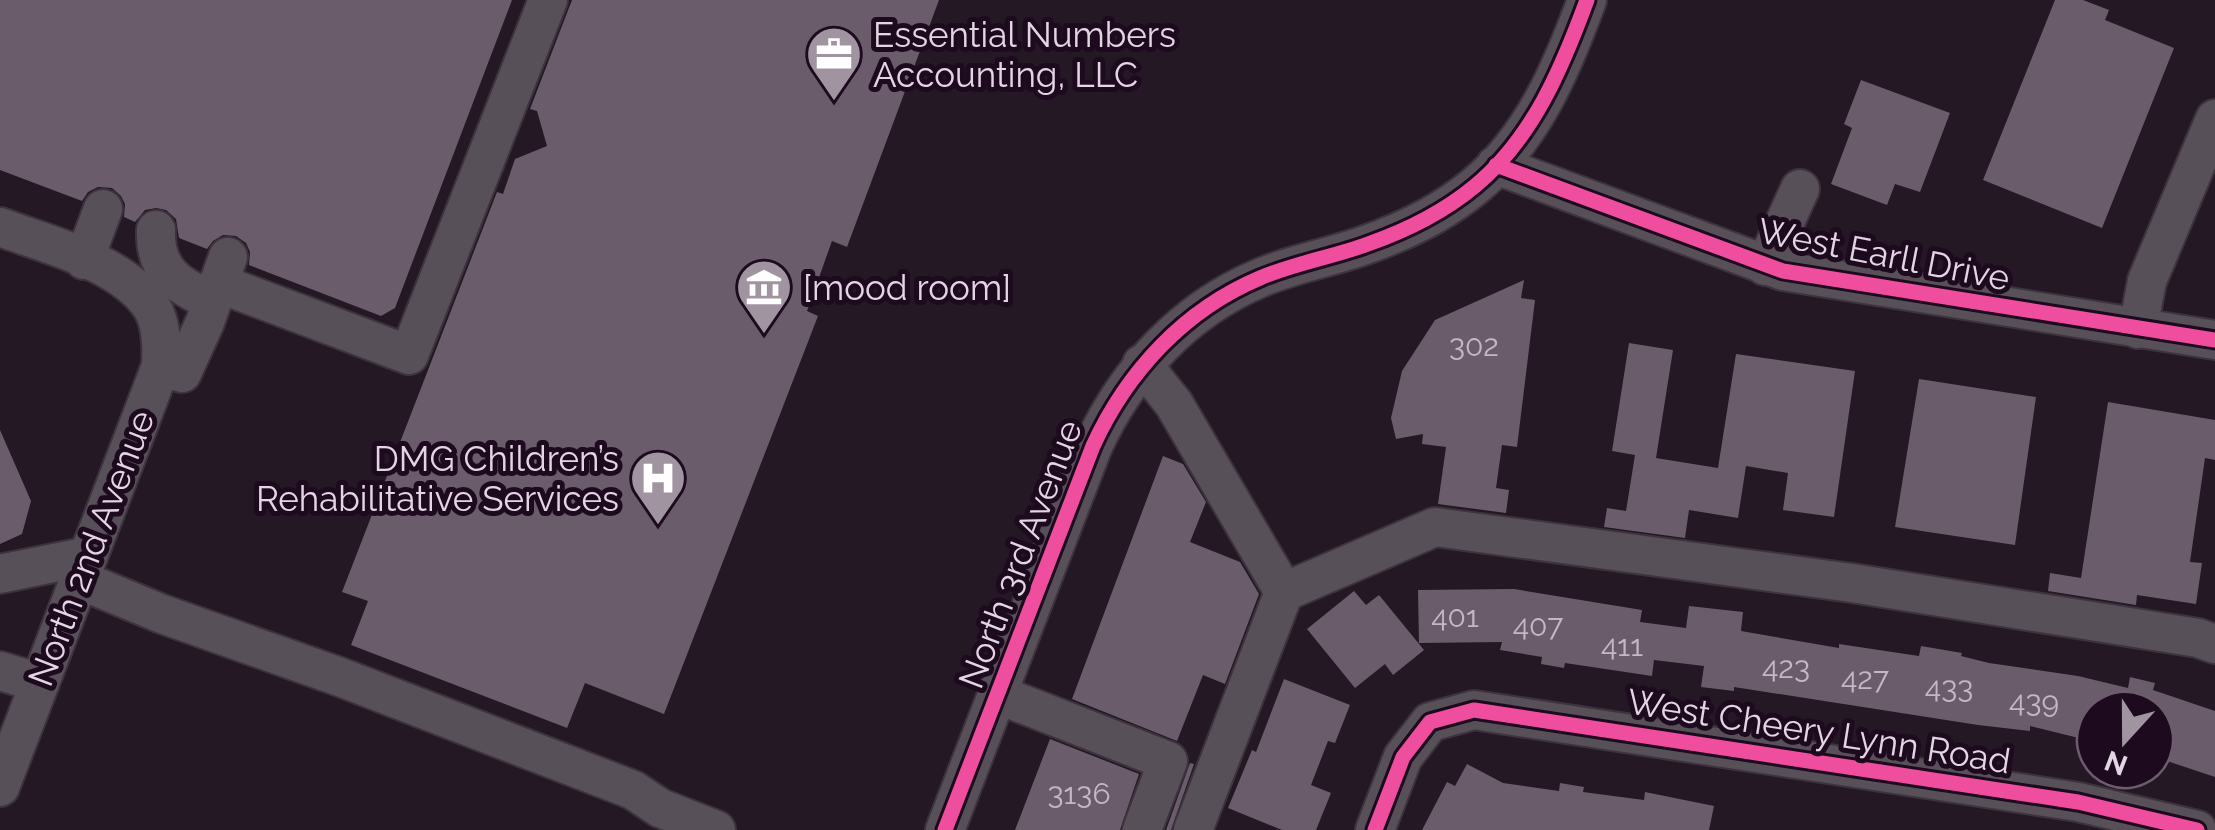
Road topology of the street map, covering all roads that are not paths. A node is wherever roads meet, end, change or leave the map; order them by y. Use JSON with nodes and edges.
{"nodes":[{"id":1,"x":548,"y":0,"type":"edge"},
{"id":2,"x":1586,"y":0,"type":"edge"},
{"id":3,"x":2215,"y":119,"type":"edge"},
{"id":4,"x":1496,"y":165,"type":"junction"},
{"id":5,"x":1800,"y":188,"type":"dead end"},
{"id":6,"x":103,"y":209,"type":"dead end"},
{"id":7,"x":0,"y":226,"type":"edge"},
{"id":8,"x":156,"y":230,"type":"dead end"},
{"id":9,"x":84,"y":260,"type":"junction"},
{"id":10,"x":1765,"y":266,"type":"junction"},
{"id":11,"x":219,"y":280,"type":"junction"},
{"id":12,"x":2138,"y":329,"type":"junction"},
{"id":13,"x":2215,"y":340,"type":"edge"},
{"id":14,"x":1142,"y":364,"type":"junction"},
{"id":15,"x":161,"y":366,"type":"junction"},
{"id":16,"x":84,"y":568,"type":"junction"},
{"id":17,"x":0,"y":574,"type":"edge"},
{"id":18,"x":1284,"y":592,"type":"junction"},
{"id":19,"x":2215,"y":644,"type":"edge"},
{"id":20,"x":0,"y":671,"type":"edge"},
{"id":21,"x":40,"y":683,"type":"junction"},
{"id":22,"x":998,"y":694,"type":"junction"},
{"id":23,"x":0,"y":788,"type":"edge"},
{"id":24,"x":716,"y":830,"type":"edge"},
{"id":25,"x":944,"y":830,"type":"edge"},
{"id":26,"x":1142,"y":830,"type":"edge"},
{"id":27,"x":1193,"y":830,"type":"edge"},
{"id":28,"x":1376,"y":830,"type":"edge"},
{"id":29,"x":2197,"y":830,"type":"edge"}],
"edges":[{"from":1,"to":11,"type":"street"},
{"from":2,"to":4,"type":"street","name":"North 3rd Avenue"},
{"from":3,"to":12,"type":"street"},
{"from":4,"to":10,"type":"street","name":"West Earll Drive"},
{"from":4,"to":14,"type":"street","name":"North 3rd Avenue"},
{"from":5,"to":10,"type":"street"},
{"from":6,"to":9,"type":"street"},
{"from":7,"to":9,"type":"street"},
{"from":8,"to":11,"type":"street"},
{"from":9,"to":15,"type":"street","name":"North 2nd Avenue"},
{"from":10,"to":12,"type":"street","name":"West Earll Drive"},
{"from":11,"to":15,"type":"street"},
{"from":12,"to":13,"type":"street","name":"West Earll Drive"},
{"from":14,"to":18,"type":"street"},
{"from":14,"to":22,"type":"street","name":"North 3rd Avenue"},
{"from":15,"to":16,"type":"street","name":"North 2nd Avenue"},
{"from":16,"to":17,"type":"street"},
{"from":16,"to":21,"type":"street","name":"North 2nd Avenue"},
{"from":16,"to":24,"type":"street"},
{"from":18,"to":19,"type":"street"},
{"from":18,"to":27,"type":"street"},
{"from":20,"to":21,"type":"street"},
{"from":21,"to":23,"type":"street","name":"North 2nd Avenue"},
{"from":22,"to":25,"type":"street","name":"North 3rd Avenue"},
{"from":22,"to":26,"type":"street"},
{"from":28,"to":29,"type":"street","name":"West Cheery Lynn Road"}]}
